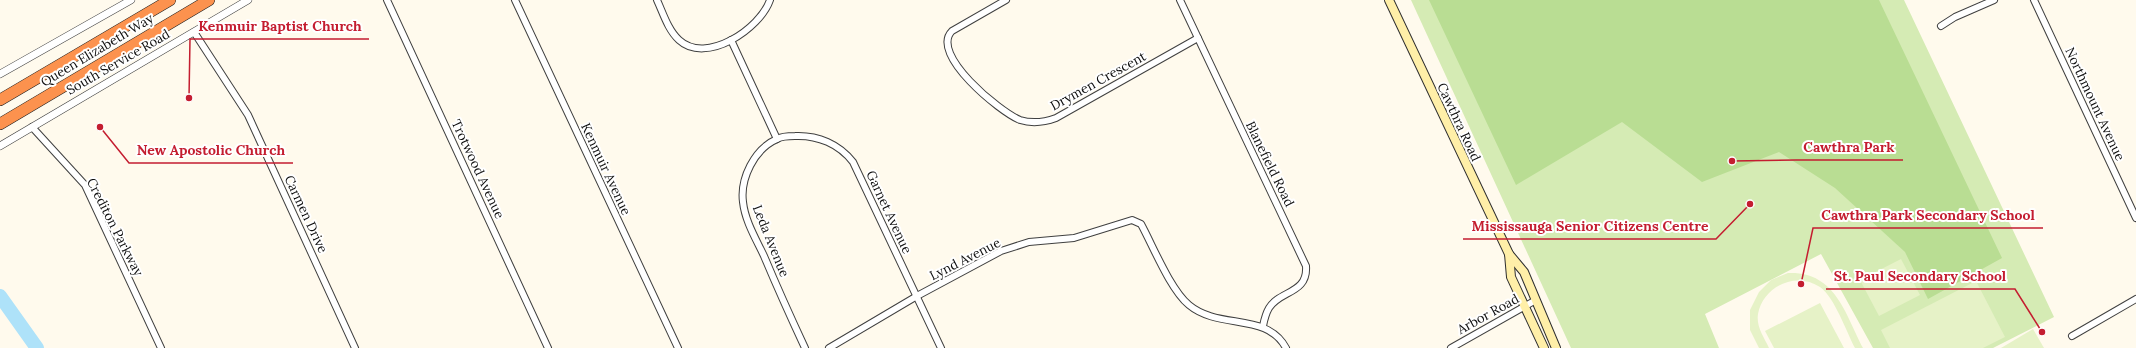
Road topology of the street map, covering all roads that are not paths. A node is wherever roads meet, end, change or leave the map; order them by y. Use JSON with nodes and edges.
{"nodes":[{"id":1,"x":131,"y":0,"type":"edge"},
{"id":2,"x":170,"y":0,"type":"edge"},
{"id":3,"x":209,"y":0,"type":"edge"},
{"id":4,"x":248,"y":0,"type":"edge"},
{"id":5,"x":388,"y":0,"type":"edge"},
{"id":6,"x":515,"y":0,"type":"edge"},
{"id":7,"x":657,"y":0,"type":"edge"},
{"id":8,"x":770,"y":0,"type":"edge"},
{"id":9,"x":1006,"y":0,"type":"edge"},
{"id":10,"x":1180,"y":0,"type":"edge"},
{"id":11,"x":1389,"y":0,"type":"edge"},
{"id":12,"x":1994,"y":0,"type":"edge"},
{"id":13,"x":2034,"y":0,"type":"edge"},
{"id":14,"x":1940,"y":26,"type":"dead end"},
{"id":15,"x":194,"y":32,"type":"junction"},
{"id":16,"x":1198,"y":38,"type":"junction"},
{"id":17,"x":731,"y":40,"type":"junction"},
{"id":18,"x":0,"y":74,"type":"edge"},
{"id":19,"x":0,"y":100,"type":"edge"},
{"id":20,"x":0,"y":124,"type":"edge"},
{"id":21,"x":32,"y":126,"type":"junction"},
{"id":22,"x":777,"y":139,"type":"junction"},
{"id":23,"x":0,"y":146,"type":"edge"},
{"id":24,"x":2136,"y":218,"type":"edge"},
{"id":25,"x":1509,"y":254,"type":"junction"},
{"id":26,"x":917,"y":296,"type":"junction"},
{"id":27,"x":2136,"y":299,"type":"edge"},
{"id":28,"x":1536,"y":300,"type":"junction"},
{"id":29,"x":1525,"y":306,"type":"junction"},
{"id":30,"x":1263,"y":326,"type":"junction"},
{"id":31,"x":2072,"y":336,"type":"dead end"},
{"id":32,"x":162,"y":348,"type":"edge"},
{"id":33,"x":355,"y":348,"type":"edge"},
{"id":34,"x":548,"y":348,"type":"edge"},
{"id":35,"x":678,"y":348,"type":"edge"},
{"id":36,"x":805,"y":348,"type":"edge"},
{"id":37,"x":828,"y":348,"type":"edge"},
{"id":38,"x":940,"y":348,"type":"edge"},
{"id":39,"x":1286,"y":348,"type":"edge"},
{"id":40,"x":1451,"y":348,"type":"edge"},
{"id":41,"x":1544,"y":348,"type":"edge"},
{"id":42,"x":1556,"y":348,"type":"edge"}],
"edges":[{"from":1,"to":18,"type":"street"},
{"from":2,"to":19,"type":"highway","name":"Queen Elizabeth Way"},
{"from":3,"to":20,"type":"highway","name":"Queen Elizabeth Way"},
{"from":4,"to":15,"type":"street","name":"South Service Road"},
{"from":5,"to":34,"type":"street","name":"Trotwood Avenue"},
{"from":6,"to":35,"type":"street","name":"Kenmuir Avenue"},
{"from":7,"to":17,"type":"street"},
{"from":8,"to":17,"type":"street"},
{"from":9,"to":16,"type":"street","name":"Drymen Crescent"},
{"from":10,"to":16,"type":"street","name":"Blanefield Road"},
{"from":11,"to":25,"type":"main road","name":"Cawthra Road"},
{"from":12,"to":14,"type":"street"},
{"from":13,"to":24,"type":"street","name":"Northmount Avenue"},
{"from":15,"to":21,"type":"street","name":"South Service Road"},
{"from":15,"to":33,"type":"street","name":"Carmen Drive"},
{"from":16,"to":30,"type":"street","name":"Blanefield Road"},
{"from":17,"to":22,"type":"street"},
{"from":21,"to":23,"type":"street","name":"South Service Road"},
{"from":21,"to":32,"type":"street","name":"Crediton Parkway"},
{"from":22,"to":26,"type":"street","name":"Garnet Avenue"},
{"from":22,"to":36,"type":"street","name":"Leda Avenue"},
{"from":25,"to":28,"type":"main road","name":"Cawthra Road"},
{"from":25,"to":29,"type":"main road","name":"Cawthra Road"},
{"from":26,"to":30,"type":"street","name":"Lynd Avenue"},
{"from":26,"to":37,"type":"street","name":"Lynd Avenue"},
{"from":26,"to":38,"type":"street","name":"Garnet Avenue"},
{"from":27,"to":31,"type":"street"},
{"from":28,"to":29,"type":"street","name":"Arbor Road"},
{"from":28,"to":42,"type":"main road","name":"Cawthra Road"},
{"from":29,"to":40,"type":"street","name":"Arbor Road"},
{"from":29,"to":41,"type":"main road","name":"Cawthra Road"},
{"from":30,"to":39,"type":"street"}]}
